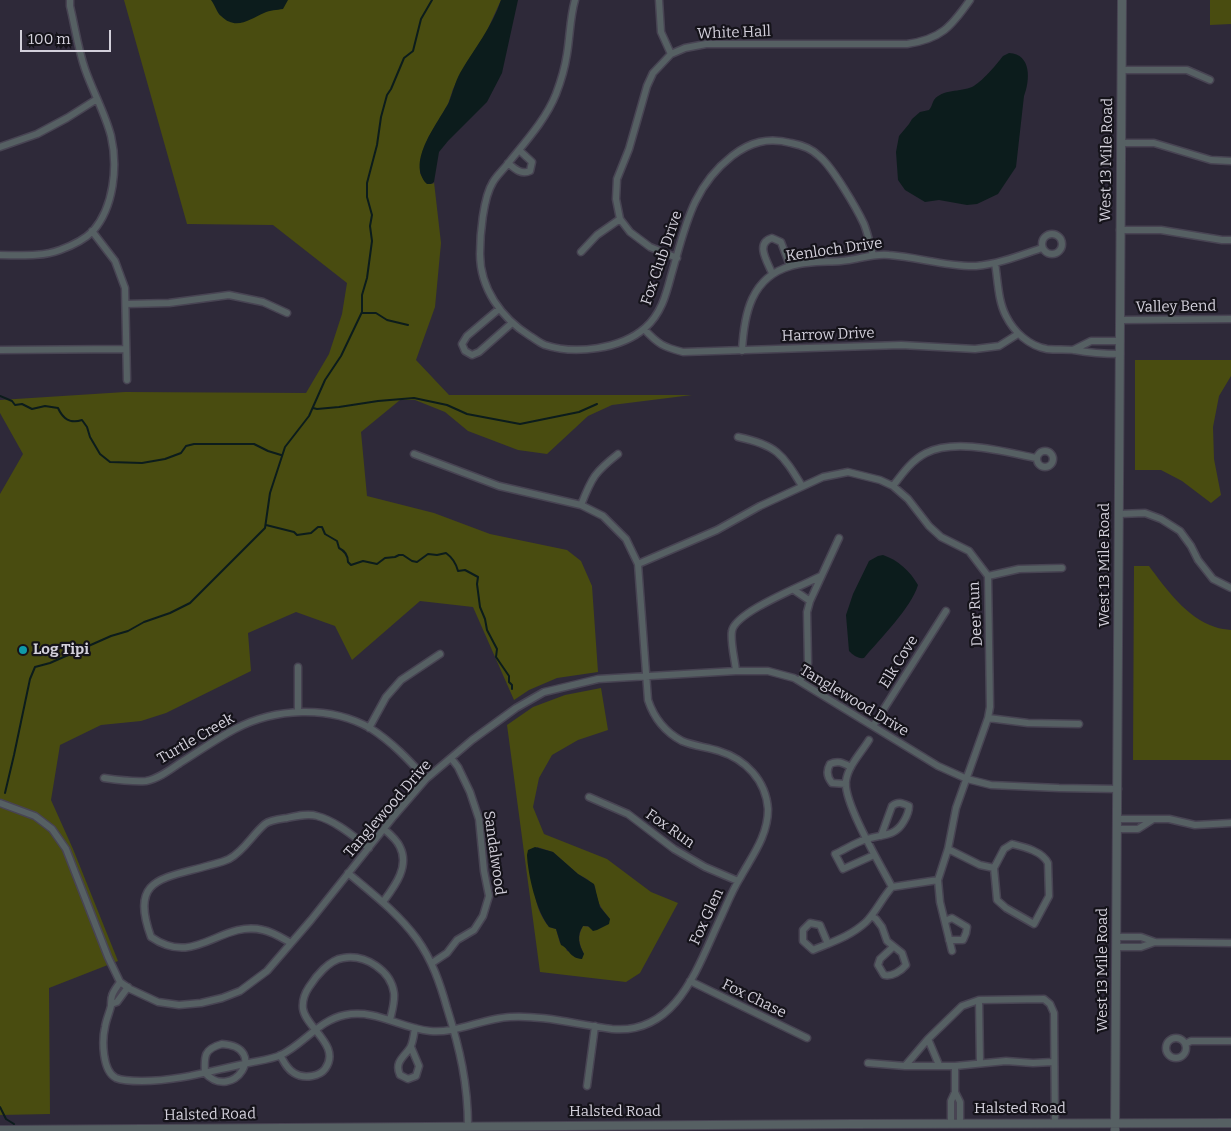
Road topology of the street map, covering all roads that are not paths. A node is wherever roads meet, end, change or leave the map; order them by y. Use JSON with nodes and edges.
{"nodes":[{"id":1,"x":70,"y":0,"type":"edge"},
{"id":2,"x":576,"y":0,"type":"edge"},
{"id":3,"x":658,"y":0,"type":"edge"},
{"id":4,"x":970,"y":0,"type":"edge"},
{"id":5,"x":1122,"y":0,"type":"edge"},
{"id":6,"x":672,"y":54,"type":"junction"},
{"id":7,"x":1122,"y":70,"type":"junction"},
{"id":8,"x":1210,"y":80,"type":"dead end"},
{"id":9,"x":97,"y":99,"type":"junction"},
{"id":10,"x":1122,"y":143,"type":"junction"},
{"id":11,"x":0,"y":147,"type":"edge"},
{"id":12,"x":519,"y":150,"type":"junction"},
{"id":13,"x":1231,"y":161,"type":"edge"},
{"id":14,"x":508,"y":163,"type":"junction"},
{"id":15,"x":620,"y":219,"type":"junction"},
{"id":16,"x":1120,"y":230,"type":"junction"},
{"id":17,"x":92,"y":231,"type":"junction"},
{"id":18,"x":1231,"y":240,"type":"edge"},
{"id":19,"x":1042,"y":248,"type":"dead end"},
{"id":20,"x":580,"y":252,"type":"dead end"},
{"id":21,"x":0,"y":255,"type":"edge"},
{"id":22,"x":873,"y":255,"type":"junction"},
{"id":23,"x":676,"y":258,"type":"junction"},
{"id":24,"x":994,"y":263,"type":"junction"},
{"id":25,"x":790,"y":266,"type":"junction"},
{"id":26,"x":772,"y":273,"type":"junction"},
{"id":27,"x":126,"y":304,"type":"junction"},
{"id":28,"x":499,"y":309,"type":"junction"},
{"id":29,"x":287,"y":313,"type":"dead end"},
{"id":30,"x":1231,"y":319,"type":"edge"},
{"id":31,"x":1121,"y":320,"type":"junction"},
{"id":32,"x":512,"y":324,"type":"junction"},
{"id":33,"x":644,"y":328,"type":"junction"},
{"id":34,"x":1018,"y":334,"type":"junction"},
{"id":35,"x":1120,"y":341,"type":"junction"},
{"id":36,"x":126,"y":349,"type":"junction"},
{"id":37,"x":0,"y":350,"type":"edge"},
{"id":38,"x":1073,"y":350,"type":"junction"},
{"id":39,"x":742,"y":351,"type":"junction"},
{"id":40,"x":1120,"y":354,"type":"junction"},
{"id":41,"x":127,"y":380,"type":"dead end"},
{"id":42,"x":738,"y":437,"type":"dead end"},
{"id":43,"x":414,"y":454,"type":"dead end"},
{"id":44,"x":618,"y":454,"type":"dead end"},
{"id":45,"x":1036,"y":458,"type":"dead end"},
{"id":46,"x":802,"y":486,"type":"junction"},
{"id":47,"x":893,"y":486,"type":"junction"},
{"id":48,"x":581,"y":504,"type":"junction"},
{"id":49,"x":1119,"y":514,"type":"junction"},
{"id":50,"x":839,"y":538,"type":"dead end"},
{"id":51,"x":638,"y":564,"type":"junction"},
{"id":52,"x":1062,"y":568,"type":"dead end"},
{"id":53,"x":820,"y":576,"type":"junction"},
{"id":54,"x":988,"y":576,"type":"junction"},
{"id":55,"x":1231,"y":588,"type":"edge"},
{"id":56,"x":794,"y":590,"type":"junction"},
{"id":57,"x":810,"y":601,"type":"junction"},
{"id":58,"x":946,"y":611,"type":"dead end"},
{"id":59,"x":440,"y":654,"type":"dead end"},
{"id":60,"x":298,"y":668,"type":"dead end"},
{"id":61,"x":736,"y":671,"type":"junction"},
{"id":62,"x":646,"y":676,"type":"junction"},
{"id":63,"x":800,"y":681,"type":"junction"},
{"id":64,"x":298,"y":711,"type":"junction"},
{"id":65,"x":988,"y":718,"type":"junction"},
{"id":66,"x":1079,"y":724,"type":"dead end"},
{"id":67,"x":873,"y":726,"type":"junction"},
{"id":68,"x":369,"y":728,"type":"junction"},
{"id":69,"x":869,"y":740,"type":"dead end"},
{"id":70,"x":451,"y":758,"type":"junction"},
{"id":71,"x":851,"y":767,"type":"junction"},
{"id":72,"x":104,"y":778,"type":"dead end"},
{"id":73,"x":426,"y":779,"type":"junction"},
{"id":74,"x":967,"y":779,"type":"junction"},
{"id":75,"x":846,"y":784,"type":"junction"},
{"id":76,"x":1118,"y":788,"type":"junction"},
{"id":77,"x":589,"y":797,"type":"dead end"},
{"id":78,"x":0,"y":803,"type":"edge"},
{"id":79,"x":1118,"y":819,"type":"junction"},
{"id":80,"x":1153,"y":819,"type":"junction"},
{"id":81,"x":1231,"y":823,"type":"edge"},
{"id":82,"x":384,"y":829,"type":"junction"},
{"id":83,"x":1118,"y":829,"type":"junction"},
{"id":84,"x":881,"y":836,"type":"junction"},
{"id":85,"x":867,"y":839,"type":"junction"},
{"id":86,"x":369,"y":848,"type":"junction"},
{"id":87,"x":948,"y":849,"type":"junction"},
{"id":88,"x":874,"y":854,"type":"junction"},
{"id":89,"x":994,"y":868,"type":"junction"},
{"id":90,"x":348,"y":874,"type":"junction"},
{"id":91,"x":938,"y":880,"type":"junction"},
{"id":92,"x":738,"y":881,"type":"junction"},
{"id":93,"x":892,"y":887,"type":"junction"},
{"id":94,"x":383,"y":902,"type":"junction"},
{"id":95,"x":871,"y":916,"type":"junction"},
{"id":96,"x":945,"y":921,"type":"junction"},
{"id":97,"x":1117,"y":937,"type":"junction"},
{"id":98,"x":949,"y":940,"type":"junction"},
{"id":99,"x":1155,"y":942,"type":"junction"},
{"id":100,"x":291,"y":943,"type":"junction"},
{"id":101,"x":1231,"y":943,"type":"edge"},
{"id":102,"x":828,"y":944,"type":"junction"},
{"id":103,"x":893,"y":947,"type":"junction"},
{"id":104,"x":1117,"y":947,"type":"junction"},
{"id":105,"x":952,"y":951,"type":"dead end"},
{"id":106,"x":432,"y":963,"type":"junction"},
{"id":107,"x":690,"y":981,"type":"junction"},
{"id":108,"x":120,"y":982,"type":"junction"},
{"id":109,"x":128,"y":987,"type":"junction"},
{"id":110,"x":979,"y":1000,"type":"junction"},
{"id":111,"x":112,"y":1004,"type":"junction"},
{"id":112,"x":390,"y":1020,"type":"junction"},
{"id":113,"x":595,"y":1026,"type":"junction"},
{"id":114,"x":415,"y":1028,"type":"junction"},
{"id":115,"x":454,"y":1029,"type":"junction"},
{"id":116,"x":316,"y":1030,"type":"junction"},
{"id":117,"x":808,"y":1038,"type":"dead end"},
{"id":118,"x":928,"y":1039,"type":"junction"},
{"id":119,"x":1231,"y":1040,"type":"edge"},
{"id":120,"x":1185,"y":1044,"type":"dead end"},
{"id":121,"x":411,"y":1047,"type":"junction"},
{"id":122,"x":280,"y":1055,"type":"junction"},
{"id":123,"x":980,"y":1062,"type":"junction"},
{"id":124,"x":1054,"y":1062,"type":"junction"},
{"id":125,"x":245,"y":1063,"type":"junction"},
{"id":126,"x":868,"y":1063,"type":"dead end"},
{"id":127,"x":939,"y":1065,"type":"junction"},
{"id":128,"x":905,"y":1066,"type":"junction"},
{"id":129,"x":955,"y":1066,"type":"junction"},
{"id":130,"x":205,"y":1073,"type":"junction"},
{"id":131,"x":586,"y":1086,"type":"dead end"},
{"id":132,"x":955,"y":1092,"type":"junction"},
{"id":133,"x":951,"y":1123,"type":"junction"},
{"id":134,"x":960,"y":1123,"type":"junction"},
{"id":135,"x":1055,"y":1123,"type":"junction"},
{"id":136,"x":1231,"y":1123,"type":"edge"},
{"id":137,"x":468,"y":1127,"type":"junction"},
{"id":138,"x":1115,"y":1127,"type":"edge"},
{"id":139,"x":714,"y":1128,"type":"edge"},
{"id":140,"x":726,"y":1128,"type":"edge"},
{"id":141,"x":0,"y":1130,"type":"edge"},
{"id":142,"x":186,"y":1130,"type":"edge"},
{"id":143,"x":198,"y":1130,"type":"edge"}],
"edges":[{"from":1,"to":9,"type":"street"},
{"from":2,"to":12,"type":"street","name":"Fox Club Drive"},
{"from":3,"to":6,"type":"street"},
{"from":4,"to":6,"type":"street","name":"White Hall"},
{"from":5,"to":7,"type":"street","name":"West 13 Mile Road"},
{"from":6,"to":15,"type":"street","name":"White Hall"},
{"from":7,"to":8,"type":"street"},
{"from":7,"to":10,"type":"street","name":"West 13 Mile Road"},
{"from":9,"to":11,"type":"street"},
{"from":9,"to":17,"type":"street"},
{"from":10,"to":13,"type":"street"},
{"from":10,"to":16,"type":"street","name":"West 13 Mile Road"},
{"from":12,"to":14,"type":"street","name":"Fox Club Drive"},
{"from":12,"to":14,"type":"street"},
{"from":14,"to":28,"type":"street","name":"Fox Club Drive"},
{"from":15,"to":20,"type":"street"},
{"from":15,"to":23,"type":"street"},
{"from":16,"to":18,"type":"street"},
{"from":16,"to":31,"type":"street","name":"West 13 Mile Road"},
{"from":17,"to":21,"type":"street"},
{"from":17,"to":27,"type":"street"},
{"from":19,"to":24,"type":"street","name":"Kenloch Drive"},
{"from":22,"to":23,"type":"street","name":"Fox Club Drive"},
{"from":22,"to":24,"type":"street","name":"Kenloch Drive"},
{"from":22,"to":25,"type":"street","name":"Kenloch Drive"},
{"from":23,"to":33,"type":"street","name":"Fox Club Drive"},
{"from":24,"to":34,"type":"street"},
{"from":25,"to":26,"type":"street","name":"Kenloch Drive"},
{"from":25,"to":26,"type":"street"},
{"from":26,"to":39,"type":"street","name":"Kenloch Drive"},
{"from":27,"to":29,"type":"street"},
{"from":27,"to":36,"type":"street"},
{"from":28,"to":32,"type":"street","name":"Fox Club Drive"},
{"from":28,"to":32,"type":"street"},
{"from":30,"to":31,"type":"street","name":"Valley Bend"},
{"from":31,"to":35,"type":"street","name":"West 13 Mile Road"},
{"from":32,"to":33,"type":"street","name":"Fox Club Drive"},
{"from":33,"to":39,"type":"street","name":"Harrow Drive"},
{"from":34,"to":38,"type":"street"},
{"from":34,"to":39,"type":"street","name":"Harrow Drive"},
{"from":35,"to":38,"type":"street"},
{"from":35,"to":40,"type":"street","name":"West 13 Mile Road"},
{"from":36,"to":37,"type":"street"},
{"from":36,"to":41,"type":"street"},
{"from":38,"to":40,"type":"street"},
{"from":40,"to":49,"type":"street","name":"West 13 Mile Road"},
{"from":42,"to":46,"type":"street"},
{"from":43,"to":48,"type":"street"},
{"from":44,"to":48,"type":"street"},
{"from":45,"to":47,"type":"street"},
{"from":46,"to":47,"type":"street","name":"Deer Run"},
{"from":46,"to":51,"type":"street","name":"Deer Run"},
{"from":47,"to":54,"type":"street","name":"Deer Run"},
{"from":48,"to":51,"type":"street"},
{"from":49,"to":55,"type":"street"},
{"from":49,"to":76,"type":"street","name":"West 13 Mile Road"},
{"from":50,"to":53,"type":"street"},
{"from":51,"to":62,"type":"street","name":"Fox Glen"},
{"from":52,"to":54,"type":"street"},
{"from":53,"to":56,"type":"street"},
{"from":53,"to":57,"type":"street"},
{"from":54,"to":65,"type":"street","name":"Deer Run"},
{"from":56,"to":57,"type":"street"},
{"from":56,"to":61,"type":"street"},
{"from":57,"to":63,"type":"street"},
{"from":58,"to":67,"type":"street","name":"Elk Cove"},
{"from":59,"to":68,"type":"street"},
{"from":60,"to":64,"type":"street"},
{"from":61,"to":62,"type":"street","name":"Tanglewood Drive"},
{"from":61,"to":63,"type":"street","name":"Tanglewood Drive"},
{"from":62,"to":70,"type":"street","name":"Tanglewood Drive"},
{"from":62,"to":92,"type":"street","name":"Fox Glen"},
{"from":63,"to":67,"type":"street","name":"Tanglewood Drive"},
{"from":64,"to":68,"type":"street","name":"Turtle Creek"},
{"from":64,"to":72,"type":"street","name":"Turtle Creek"},
{"from":65,"to":66,"type":"street"},
{"from":65,"to":74,"type":"street","name":"Deer Run"},
{"from":67,"to":74,"type":"street","name":"Tanglewood Drive"},
{"from":68,"to":73,"type":"street","name":"Turtle Creek"},
{"from":69,"to":71,"type":"street"},
{"from":70,"to":73,"type":"street","name":"Tanglewood Drive"},
{"from":70,"to":106,"type":"street","name":"Sandalwood"},
{"from":71,"to":75,"type":"street"},
{"from":71,"to":75,"type":"street"},
{"from":73,"to":82,"type":"street","name":"Tanglewood Drive"},
{"from":74,"to":76,"type":"street","name":"Tanglewood Drive"},
{"from":74,"to":87,"type":"street","name":"Deer Run"},
{"from":75,"to":85,"type":"street"},
{"from":76,"to":79,"type":"street","name":"West 13 Mile Road"},
{"from":77,"to":92,"type":"street","name":"Fox Run"},
{"from":78,"to":108,"type":"street"},
{"from":79,"to":80,"type":"street"},
{"from":79,"to":83,"type":"street","name":"West 13 Mile Road"},
{"from":80,"to":81,"type":"street"},
{"from":80,"to":83,"type":"street"},
{"from":82,"to":86,"type":"street","name":"Tanglewood Drive"},
{"from":82,"to":94,"type":"street"},
{"from":83,"to":97,"type":"street","name":"West 13 Mile Road"},
{"from":84,"to":84,"type":"street"},
{"from":84,"to":85,"type":"street"},
{"from":85,"to":88,"type":"street"},
{"from":85,"to":88,"type":"street"},
{"from":86,"to":90,"type":"street","name":"Tanglewood Drive"},
{"from":86,"to":100,"type":"street"},
{"from":87,"to":89,"type":"street"},
{"from":87,"to":91,"type":"street","name":"Deer Run"},
{"from":88,"to":93,"type":"street"},
{"from":89,"to":89,"type":"street"},
{"from":90,"to":94,"type":"street"},
{"from":90,"to":100,"type":"street","name":"Tanglewood Drive"},
{"from":91,"to":93,"type":"street"},
{"from":91,"to":96,"type":"street"},
{"from":92,"to":107,"type":"street","name":"Fox Glen"},
{"from":93,"to":95,"type":"street"},
{"from":94,"to":106,"type":"street"},
{"from":95,"to":102,"type":"street"},
{"from":95,"to":103,"type":"street"},
{"from":96,"to":98,"type":"street"},
{"from":96,"to":98,"type":"street"},
{"from":97,"to":99,"type":"street"},
{"from":97,"to":104,"type":"street","name":"West 13 Mile Road"},
{"from":98,"to":105,"type":"street"},
{"from":99,"to":101,"type":"street"},
{"from":99,"to":104,"type":"street"},
{"from":100,"to":109,"type":"street","name":"Tanglewood Drive"},
{"from":102,"to":102,"type":"street"},
{"from":103,"to":103,"type":"street"},
{"from":104,"to":138,"type":"street","name":"West 13 Mile Road"},
{"from":106,"to":115,"type":"street"},
{"from":107,"to":113,"type":"street","name":"Fox Glen"},
{"from":107,"to":117,"type":"street","name":"Fox Chase"},
{"from":108,"to":109,"type":"street","name":"Tanglewood Drive"},
{"from":108,"to":111,"type":"street"},
{"from":109,"to":111,"type":"street"},
{"from":110,"to":118,"type":"street"},
{"from":110,"to":123,"type":"street"},
{"from":110,"to":124,"type":"street"},
{"from":111,"to":130,"type":"street"},
{"from":112,"to":114,"type":"street","name":"Fox Glen"},
{"from":112,"to":116,"type":"street","name":"Fox Glen"},
{"from":112,"to":116,"type":"street"},
{"from":113,"to":115,"type":"street","name":"Fox Glen"},
{"from":113,"to":131,"type":"street"},
{"from":114,"to":115,"type":"street","name":"Fox Glen"},
{"from":114,"to":121,"type":"street"},
{"from":115,"to":137,"type":"street"},
{"from":116,"to":122,"type":"street"},
{"from":116,"to":122,"type":"street"},
{"from":118,"to":127,"type":"street"},
{"from":118,"to":128,"type":"street"},
{"from":119,"to":120,"type":"street"},
{"from":121,"to":121,"type":"street"},
{"from":122,"to":125,"type":"street"},
{"from":123,"to":124,"type":"street"},
{"from":123,"to":129,"type":"street"},
{"from":124,"to":135,"type":"street"},
{"from":125,"to":130,"type":"street"},
{"from":125,"to":130,"type":"street"},
{"from":125,"to":130,"type":"street"},
{"from":126,"to":128,"type":"street"},
{"from":127,"to":128,"type":"street"},
{"from":127,"to":129,"type":"street"},
{"from":129,"to":132,"type":"street"},
{"from":132,"to":133,"type":"street"},
{"from":132,"to":134,"type":"street"},
{"from":133,"to":134,"type":"street","name":"Halsted Road"},
{"from":133,"to":140,"type":"street","name":"Halsted Road"},
{"from":134,"to":135,"type":"street","name":"Halsted Road"},
{"from":135,"to":138,"type":"street","name":"Halsted Road"},
{"from":136,"to":138,"type":"street","name":"Halsted Road"},
{"from":137,"to":139,"type":"street","name":"Halsted Road"},
{"from":137,"to":143,"type":"street","name":"Halsted Road"},
{"from":139,"to":140,"type":"street","name":"Halsted Road"},
{"from":141,"to":142,"type":"street","name":"Halsted Road"},
{"from":142,"to":143,"type":"street","name":"Halsted Road"}]}
